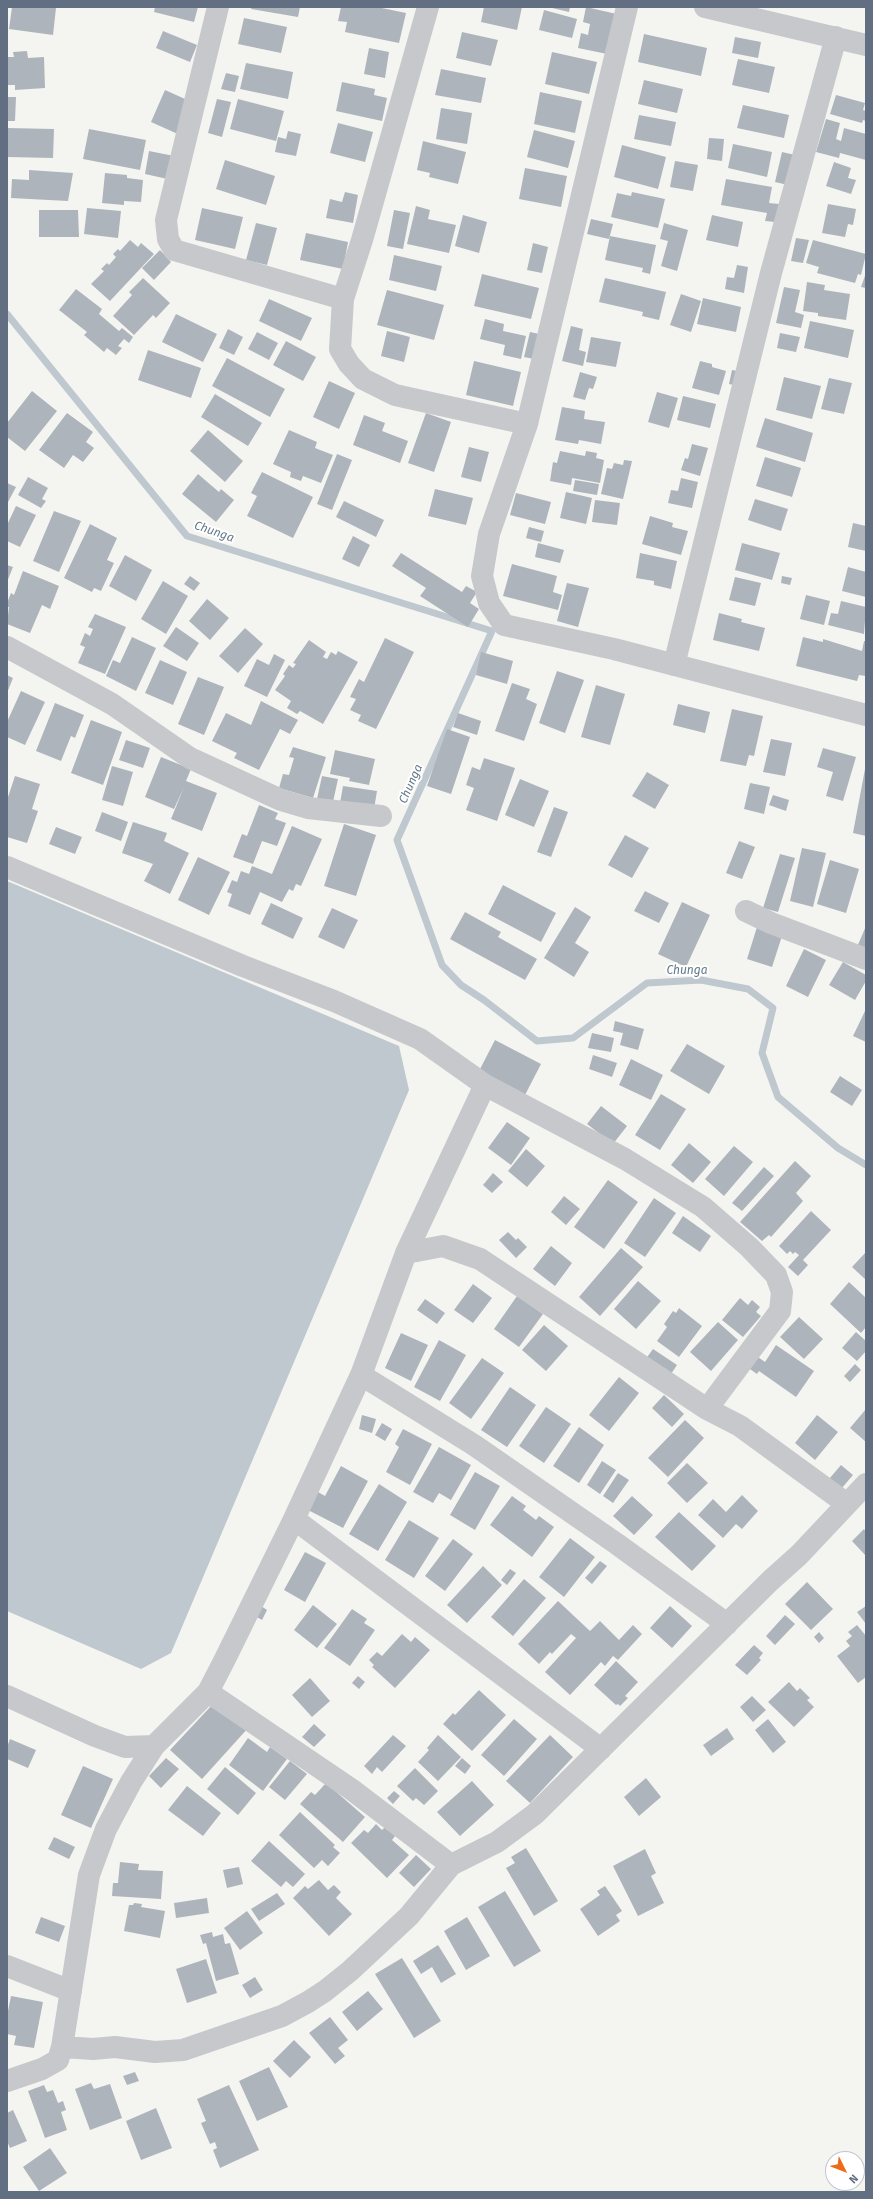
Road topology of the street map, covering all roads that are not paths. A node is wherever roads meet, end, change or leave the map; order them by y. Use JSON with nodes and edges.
{"nodes":[{"id":1,"x":218,"y":7,"type":"edge"},
{"id":2,"x":428,"y":7,"type":"edge"},
{"id":3,"x":627,"y":7,"type":"edge"},
{"id":4,"x":705,"y":7,"type":"edge"},
{"id":5,"x":836,"y":37,"type":"junction"},
{"id":6,"x":866,"y":44,"type":"edge"},
{"id":7,"x":343,"y":299,"type":"junction"},
{"id":8,"x":527,"y":424,"type":"junction"},
{"id":9,"x":7,"y":646,"type":"edge"},
{"id":10,"x":674,"y":665,"type":"junction"},
{"id":11,"x":866,"y":715,"type":"edge"},
{"id":12,"x":381,"y":816,"type":"dead end"},
{"id":13,"x":7,"y":867,"type":"edge"},
{"id":14,"x":746,"y":911,"type":"dead end"},
{"id":15,"x":866,"y":959,"type":"edge"},
{"id":16,"x":485,"y":1085,"type":"junction"},
{"id":17,"x":406,"y":1253,"type":"junction"},
{"id":18,"x":361,"y":1375,"type":"junction"},
{"id":19,"x":707,"y":1409,"type":"junction"},
{"id":20,"x":866,"y":1484,"type":"edge"},
{"id":21,"x":847,"y":1504,"type":"junction"},
{"id":22,"x":294,"y":1519,"type":"junction"},
{"id":23,"x":727,"y":1624,"type":"junction"},
{"id":24,"x":208,"y":1692,"type":"junction"},
{"id":25,"x":7,"y":1696,"type":"edge"},
{"id":26,"x":154,"y":1746,"type":"junction"},
{"id":27,"x":601,"y":1749,"type":"junction"},
{"id":28,"x":451,"y":1865,"type":"junction"},
{"id":29,"x":7,"y":1966,"type":"edge"},
{"id":30,"x":72,"y":1991,"type":"junction"},
{"id":31,"x":62,"y":2047,"type":"junction"},
{"id":32,"x":7,"y":2081,"type":"edge"}],
"edges":[{"from":1,"to":7,"type":"street"},
{"from":2,"to":7,"type":"street"},
{"from":3,"to":8,"type":"street"},
{"from":4,"to":5,"type":"street"},
{"from":5,"to":6,"type":"street"},
{"from":5,"to":10,"type":"street"},
{"from":7,"to":8,"type":"street"},
{"from":8,"to":10,"type":"street"},
{"from":9,"to":12,"type":"street"},
{"from":10,"to":11,"type":"street"},
{"from":13,"to":16,"type":"street"},
{"from":14,"to":15,"type":"street"},
{"from":16,"to":17,"type":"street"},
{"from":16,"to":19,"type":"street"},
{"from":17,"to":18,"type":"street"},
{"from":17,"to":19,"type":"street"},
{"from":18,"to":22,"type":"street"},
{"from":18,"to":23,"type":"street"},
{"from":19,"to":21,"type":"street"},
{"from":20,"to":21,"type":"street"},
{"from":21,"to":23,"type":"street"},
{"from":22,"to":24,"type":"street"},
{"from":22,"to":27,"type":"street"},
{"from":23,"to":27,"type":"street"},
{"from":24,"to":26,"type":"street"},
{"from":24,"to":28,"type":"street"},
{"from":25,"to":26,"type":"street"},
{"from":26,"to":30,"type":"street"},
{"from":27,"to":28,"type":"street"},
{"from":28,"to":31,"type":"street"},
{"from":29,"to":30,"type":"street"},
{"from":30,"to":31,"type":"street"},
{"from":31,"to":32,"type":"street"}]}
